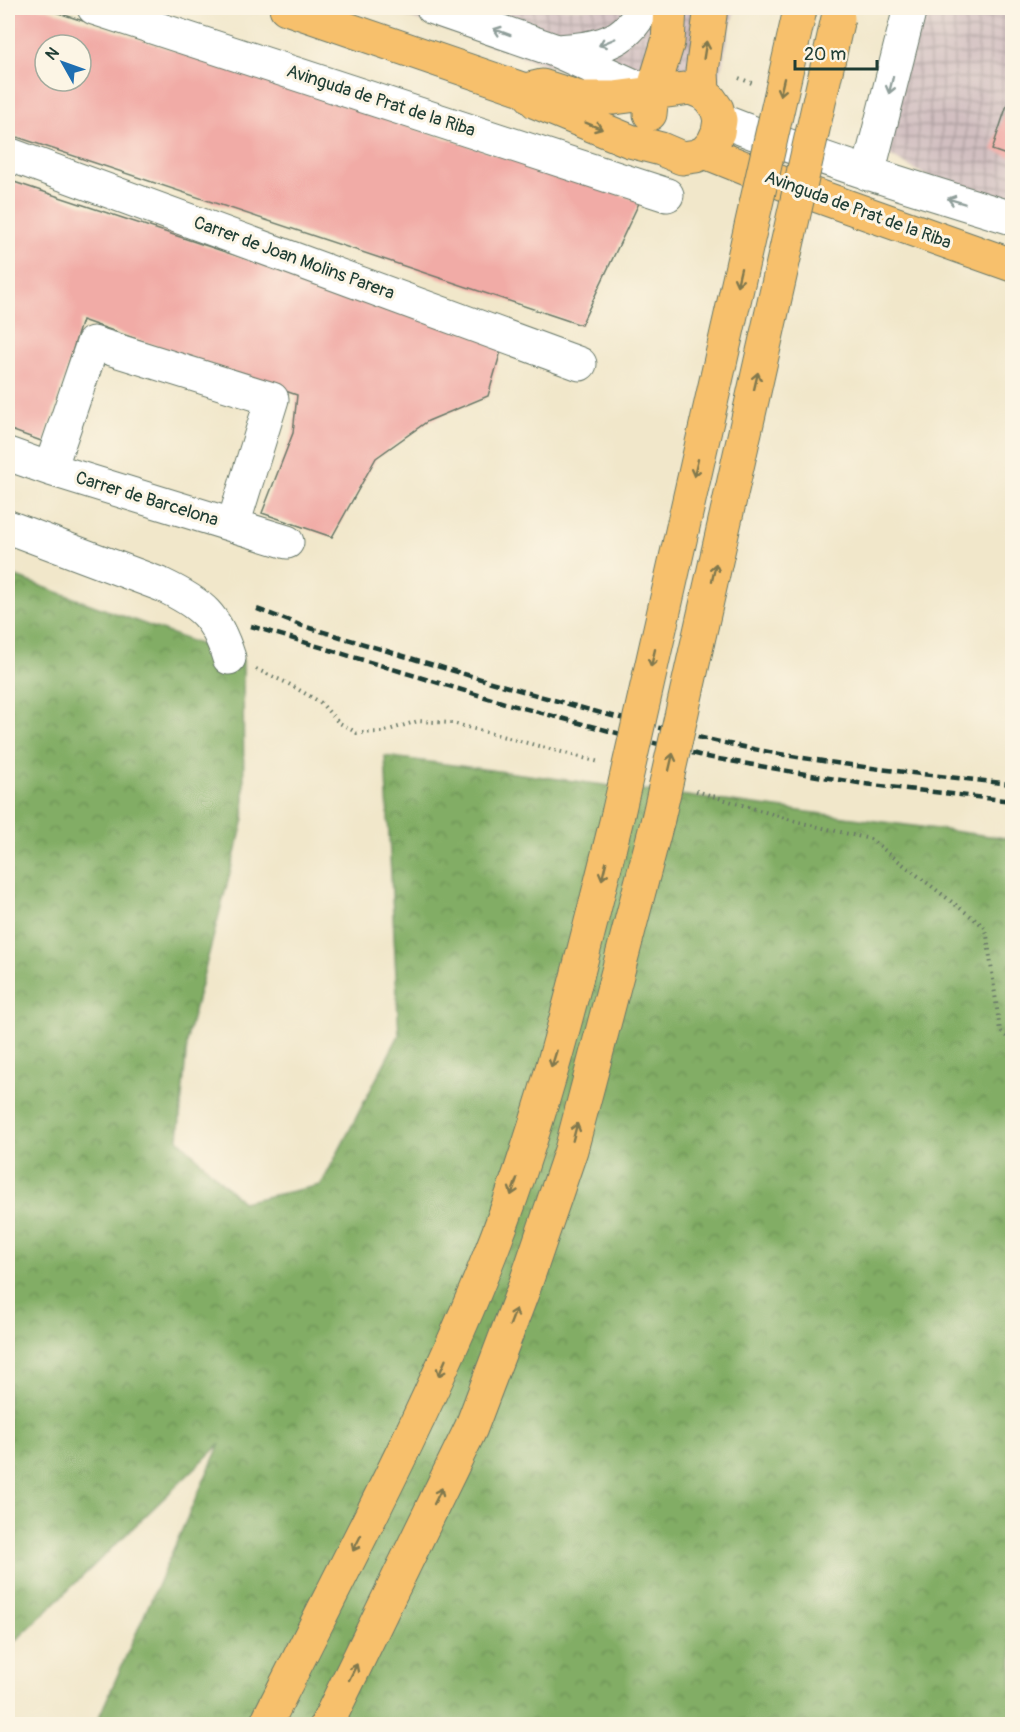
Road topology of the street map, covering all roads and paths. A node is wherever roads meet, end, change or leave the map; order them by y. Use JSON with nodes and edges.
{"nodes":[{"id":1,"x":94,"y":8,"type":"edge"},
{"id":2,"x":286,"y":8,"type":"edge"},
{"id":3,"x":433,"y":8,"type":"edge"},
{"id":4,"x":643,"y":8,"type":"edge"},
{"id":5,"x":670,"y":8,"type":"edge"},
{"id":6,"x":711,"y":8,"type":"edge"},
{"id":7,"x":800,"y":8,"type":"edge"},
{"id":8,"x":910,"y":8,"type":"edge"},
{"id":9,"x":839,"y":13,"type":"edge"},
{"id":10,"x":557,"y":51,"type":"junction"},
{"id":11,"x":525,"y":90,"type":"junction"},
{"id":12,"x":656,"y":100,"type":"junction"},
{"id":13,"x":711,"y":107,"type":"junction"},
{"id":14,"x":661,"y":149,"type":"junction"},
{"id":15,"x":705,"y":152,"type":"junction"},
{"id":16,"x":8,"y":154,"type":"edge"},
{"id":17,"x":868,"y":174,"type":"junction"},
{"id":18,"x":667,"y":195,"type":"dead end"},
{"id":19,"x":1012,"y":218,"type":"edge"},
{"id":20,"x":1012,"y":265,"type":"edge"},
{"id":21,"x":579,"y":364,"type":"dead end"},
{"id":22,"x":8,"y":454,"type":"edge"},
{"id":23,"x":50,"y":469,"type":"junction"},
{"id":24,"x":233,"y":525,"type":"junction"},
{"id":25,"x":8,"y":527,"type":"edge"},
{"id":26,"x":287,"y":542,"type":"dead end"},
{"id":27,"x":230,"y":658,"type":"joint"},
{"id":28,"x":584,"y":758,"type":"dead end"},
{"id":29,"x":700,"y":792,"type":"dead end"},
{"id":30,"x":1012,"y":1040,"type":"edge"},
{"id":31,"x":266,"y":1725,"type":"edge"},
{"id":32,"x":327,"y":1725,"type":"edge"}],
"edges":[{"from":1,"to":18,"type":"street","name":"Avinguda de Prat de la Riba"},
{"from":2,"to":11,"type":"main road"},
{"from":10,"to":3,"type":"street","one_way":true},
{"from":4,"to":10,"type":"street","one_way":true},
{"from":5,"to":12,"type":"main road"},
{"from":13,"to":6,"type":"main road","one_way":true},
{"from":7,"to":31,"type":"main road","one_way":true,"bridge":true},
{"from":8,"to":17,"type":"street","one_way":true},
{"from":32,"to":9,"type":"main road","one_way":true,"bridge":true},
{"from":10,"to":12,"type":"street"},
{"from":11,"to":12,"type":"main road"},
{"from":11,"to":14,"type":"main road","one_way":true},
{"from":12,"to":13,"type":"main road"},
{"from":12,"to":14,"type":"main road"},
{"from":13,"to":15,"type":"main road"},
{"from":13,"to":17,"type":"street","name":"Avinguda de Prat de la Riba"},
{"from":14,"to":15,"type":"main road"},
{"from":15,"to":20,"type":"main road","name":"Avinguda de Prat de la Riba"},
{"from":16,"to":21,"type":"street","name":"Carrer de Joan Molins Parera"},
{"from":19,"to":17,"type":"street","name":"Avinguda de Prat de la Riba","one_way":true},
{"from":22,"to":23,"type":"street","name":"Carrer de Barcelona"},
{"from":23,"to":24,"type":"street","name":"Carrer de Barcelona"},
{"from":23,"to":24,"type":"street"},
{"from":24,"to":26,"type":"street","name":"Carrer de Barcelona"},
{"from":25,"to":27,"type":"street"},
{"from":27,"to":28,"type":"path"},
{"from":29,"to":30,"type":"path"}]}
